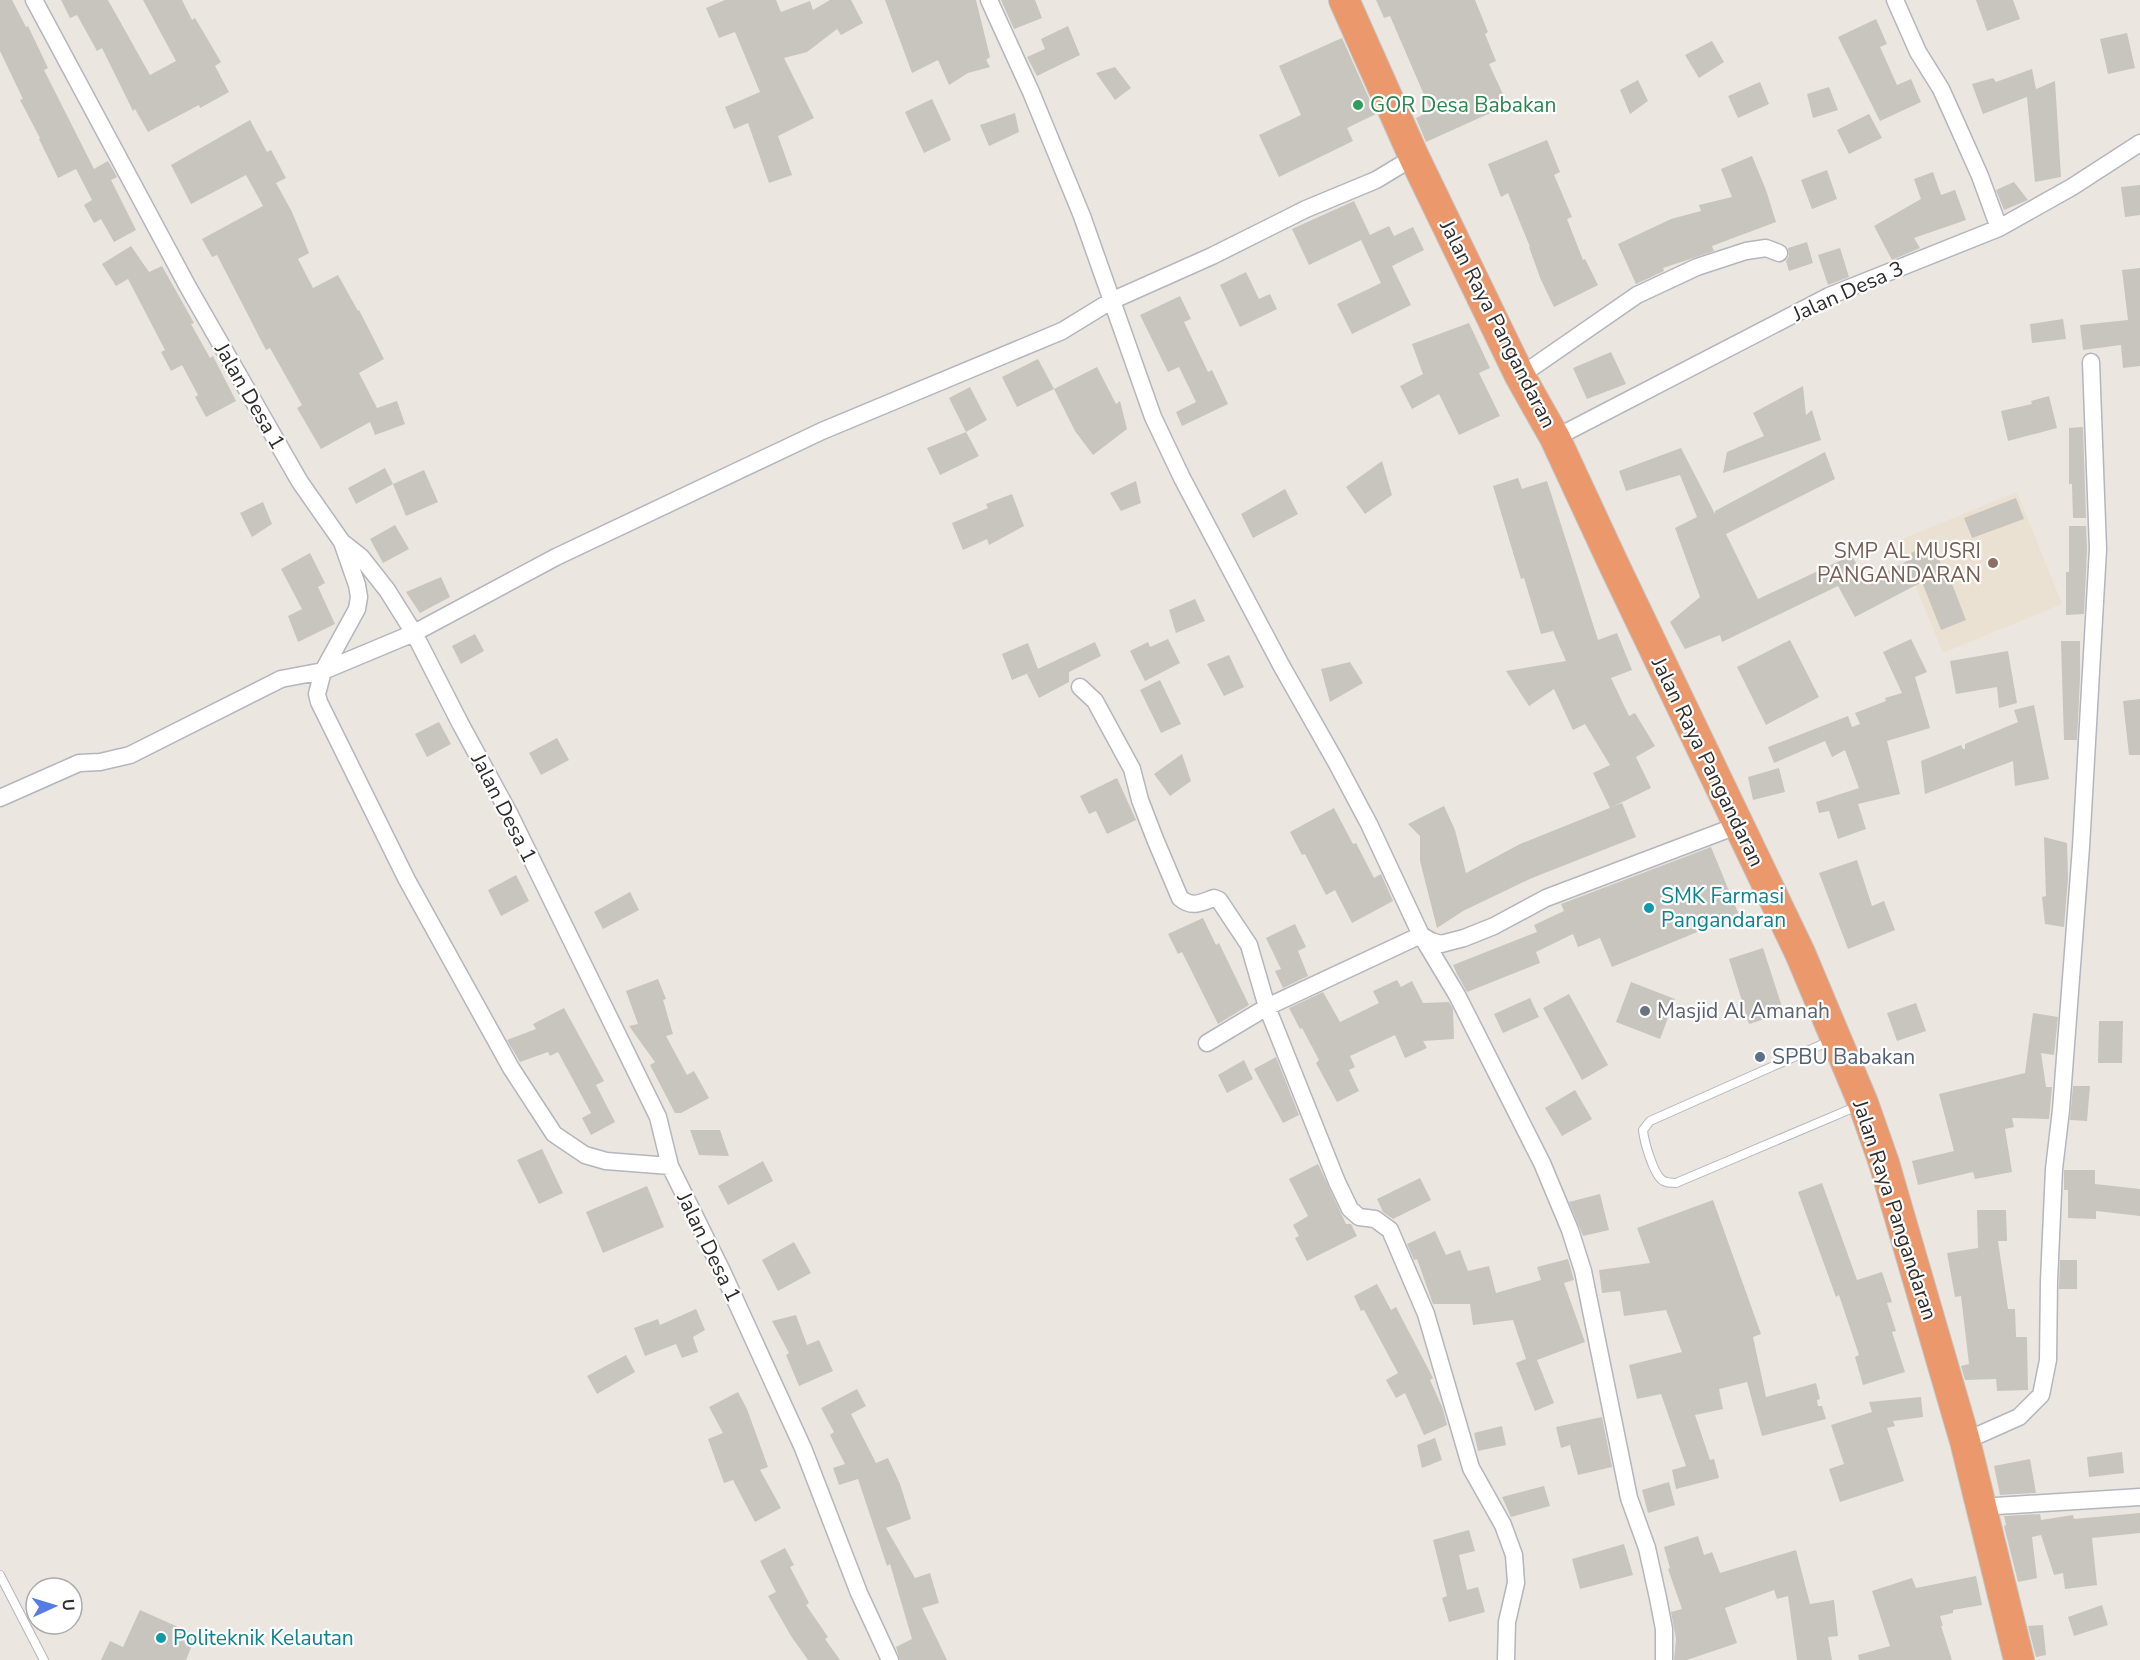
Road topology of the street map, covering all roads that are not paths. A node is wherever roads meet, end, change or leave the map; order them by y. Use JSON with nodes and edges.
{"nodes":[{"id":1,"x":34,"y":0,"type":"edge"},
{"id":2,"x":989,"y":0,"type":"edge"},
{"id":3,"x":1344,"y":0,"type":"edge"},
{"id":4,"x":1895,"y":0,"type":"edge"},
{"id":5,"x":2140,"y":143,"type":"edge"},
{"id":6,"x":1414,"y":157,"type":"junction"},
{"id":7,"x":1999,"y":228,"type":"junction"},
{"id":8,"x":1779,"y":253,"type":"dead end"},
{"id":9,"x":1111,"y":301,"type":"junction"},
{"id":10,"x":2091,"y":362,"type":"dead end"},
{"id":11,"x":1520,"y":376,"type":"junction"},
{"id":12,"x":1554,"y":438,"type":"junction"},
{"id":13,"x":342,"y":542,"type":"junction"},
{"id":14,"x":414,"y":633,"type":"junction"},
{"id":15,"x":323,"y":671,"type":"junction"},
{"id":16,"x":1080,"y":687,"type":"dead end"},
{"id":17,"x":0,"y":798,"type":"edge"},
{"id":18,"x":1739,"y":825,"type":"junction"},
{"id":19,"x":1421,"y":935,"type":"junction"},
{"id":20,"x":1267,"y":1008,"type":"junction"},
{"id":21,"x":1835,"y":1038,"type":"junction"},
{"id":22,"x":1207,"y":1043,"type":"dead end"},
{"id":23,"x":1863,"y":1103,"type":"junction"},
{"id":24,"x":670,"y":1166,"type":"junction"},
{"id":25,"x":1965,"y":1441,"type":"junction"},
{"id":26,"x":2140,"y":1497,"type":"edge"},
{"id":27,"x":1980,"y":1507,"type":"junction"},
{"id":28,"x":0,"y":1575,"type":"edge"},
{"id":29,"x":44,"y":1660,"type":"edge"},
{"id":30,"x":890,"y":1660,"type":"edge"},
{"id":31,"x":1506,"y":1660,"type":"edge"},
{"id":32,"x":1664,"y":1660,"type":"edge"},
{"id":33,"x":2019,"y":1660,"type":"edge"}],
"edges":[{"from":1,"to":13,"type":"street","name":"Jalan Desa 1"},
{"from":2,"to":9,"type":"street"},
{"from":3,"to":6,"type":"highway","name":"Jalan Raya Pangandaran"},
{"from":4,"to":7,"type":"street"},
{"from":5,"to":7,"type":"street","name":"Jalan Desa 3"},
{"from":6,"to":9,"type":"street"},
{"from":6,"to":11,"type":"highway","name":"Jalan Raya Pangandaran"},
{"from":7,"to":12,"type":"street","name":"Jalan Desa 3"},
{"from":8,"to":11,"type":"street"},
{"from":9,"to":14,"type":"street"},
{"from":9,"to":19,"type":"street"},
{"from":10,"to":25,"type":"street"},
{"from":11,"to":12,"type":"highway","name":"Jalan Raya Pangandaran"},
{"from":12,"to":18,"type":"highway","name":"Jalan Raya Pangandaran"},
{"from":13,"to":14,"type":"street","name":"Jalan Desa 1"},
{"from":13,"to":15,"type":"street"},
{"from":14,"to":15,"type":"street"},
{"from":14,"to":24,"type":"street","name":"Jalan Desa 1"},
{"from":15,"to":17,"type":"street"},
{"from":15,"to":24,"type":"street"},
{"from":16,"to":20,"type":"street"},
{"from":18,"to":19,"type":"street"},
{"from":18,"to":21,"type":"highway","name":"Jalan Raya Pangandaran"},
{"from":19,"to":20,"type":"street"},
{"from":19,"to":32,"type":"street"},
{"from":20,"to":22,"type":"street"},
{"from":20,"to":31,"type":"street"},
{"from":21,"to":23,"type":"highway","name":"Jalan Raya Pangandaran"},
{"from":21,"to":23,"type":"lane"},
{"from":23,"to":25,"type":"highway","name":"Jalan Raya Pangandaran"},
{"from":24,"to":30,"type":"street","name":"Jalan Desa 1"},
{"from":25,"to":27,"type":"highway","name":"Jalan Raya Pangandaran"},
{"from":26,"to":27,"type":"street"},
{"from":27,"to":33,"type":"highway","name":"Jalan Raya Pangandaran"},
{"from":28,"to":29,"type":"lane"}]}
